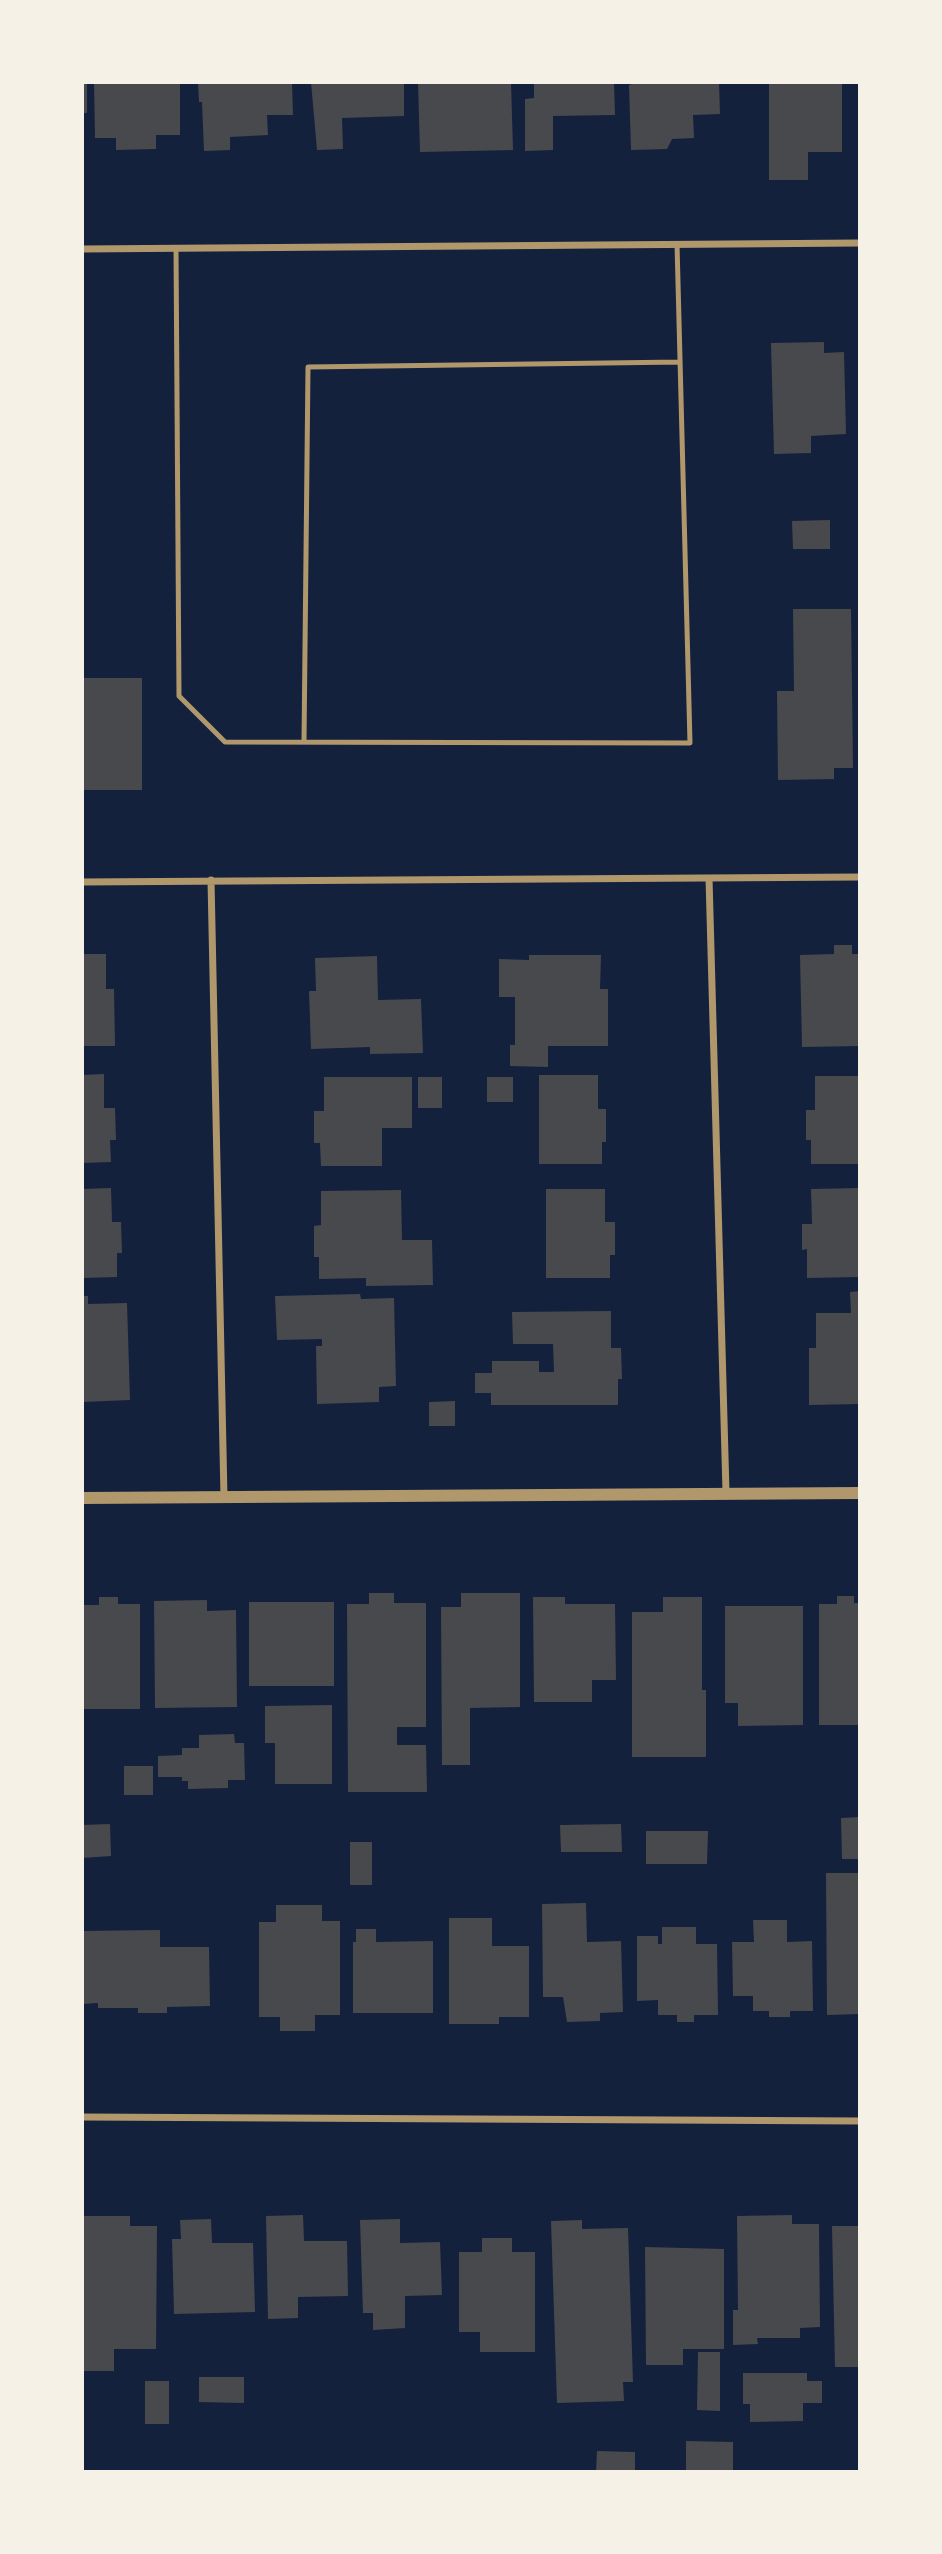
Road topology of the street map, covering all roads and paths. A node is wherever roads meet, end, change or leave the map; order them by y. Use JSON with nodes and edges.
{"nodes":[{"id":1,"x":860,"y":243,"type":"edge"},
{"id":2,"x":677,"y":244,"type":"junction"},
{"id":3,"x":176,"y":248,"type":"junction"},
{"id":4,"x":82,"y":249,"type":"edge"},
{"id":5,"x":680,"y":362,"type":"junction"},
{"id":6,"x":304,"y":742,"type":"junction"},
{"id":7,"x":860,"y":877,"type":"edge"},
{"id":8,"x":709,"y":878,"type":"junction"},
{"id":9,"x":211,"y":880,"type":"junction"},
{"id":10,"x":82,"y":882,"type":"edge"},
{"id":11,"x":726,"y":1492,"type":"junction"},
{"id":12,"x":860,"y":1493,"type":"edge"},
{"id":13,"x":224,"y":1497,"type":"junction"},
{"id":14,"x":82,"y":1498,"type":"edge"},
{"id":15,"x":82,"y":2117,"type":"edge"},
{"id":16,"x":860,"y":2121,"type":"edge"}],
"edges":[{"from":1,"to":2,"type":"street"},
{"from":2,"to":3,"type":"street"},
{"from":2,"to":5,"type":"lane"},
{"from":3,"to":4,"type":"street"},
{"from":3,"to":6,"type":"lane"},
{"from":5,"to":6,"type":"lane"},
{"from":5,"to":6,"type":"lane"},
{"from":7,"to":8,"type":"street"},
{"from":8,"to":9,"type":"street"},
{"from":8,"to":11,"type":"street"},
{"from":9,"to":10,"type":"street"},
{"from":9,"to":13,"type":"street"},
{"from":11,"to":12,"type":"street"},
{"from":11,"to":13,"type":"street"},
{"from":13,"to":14,"type":"street"},
{"from":15,"to":16,"type":"street"}]}
